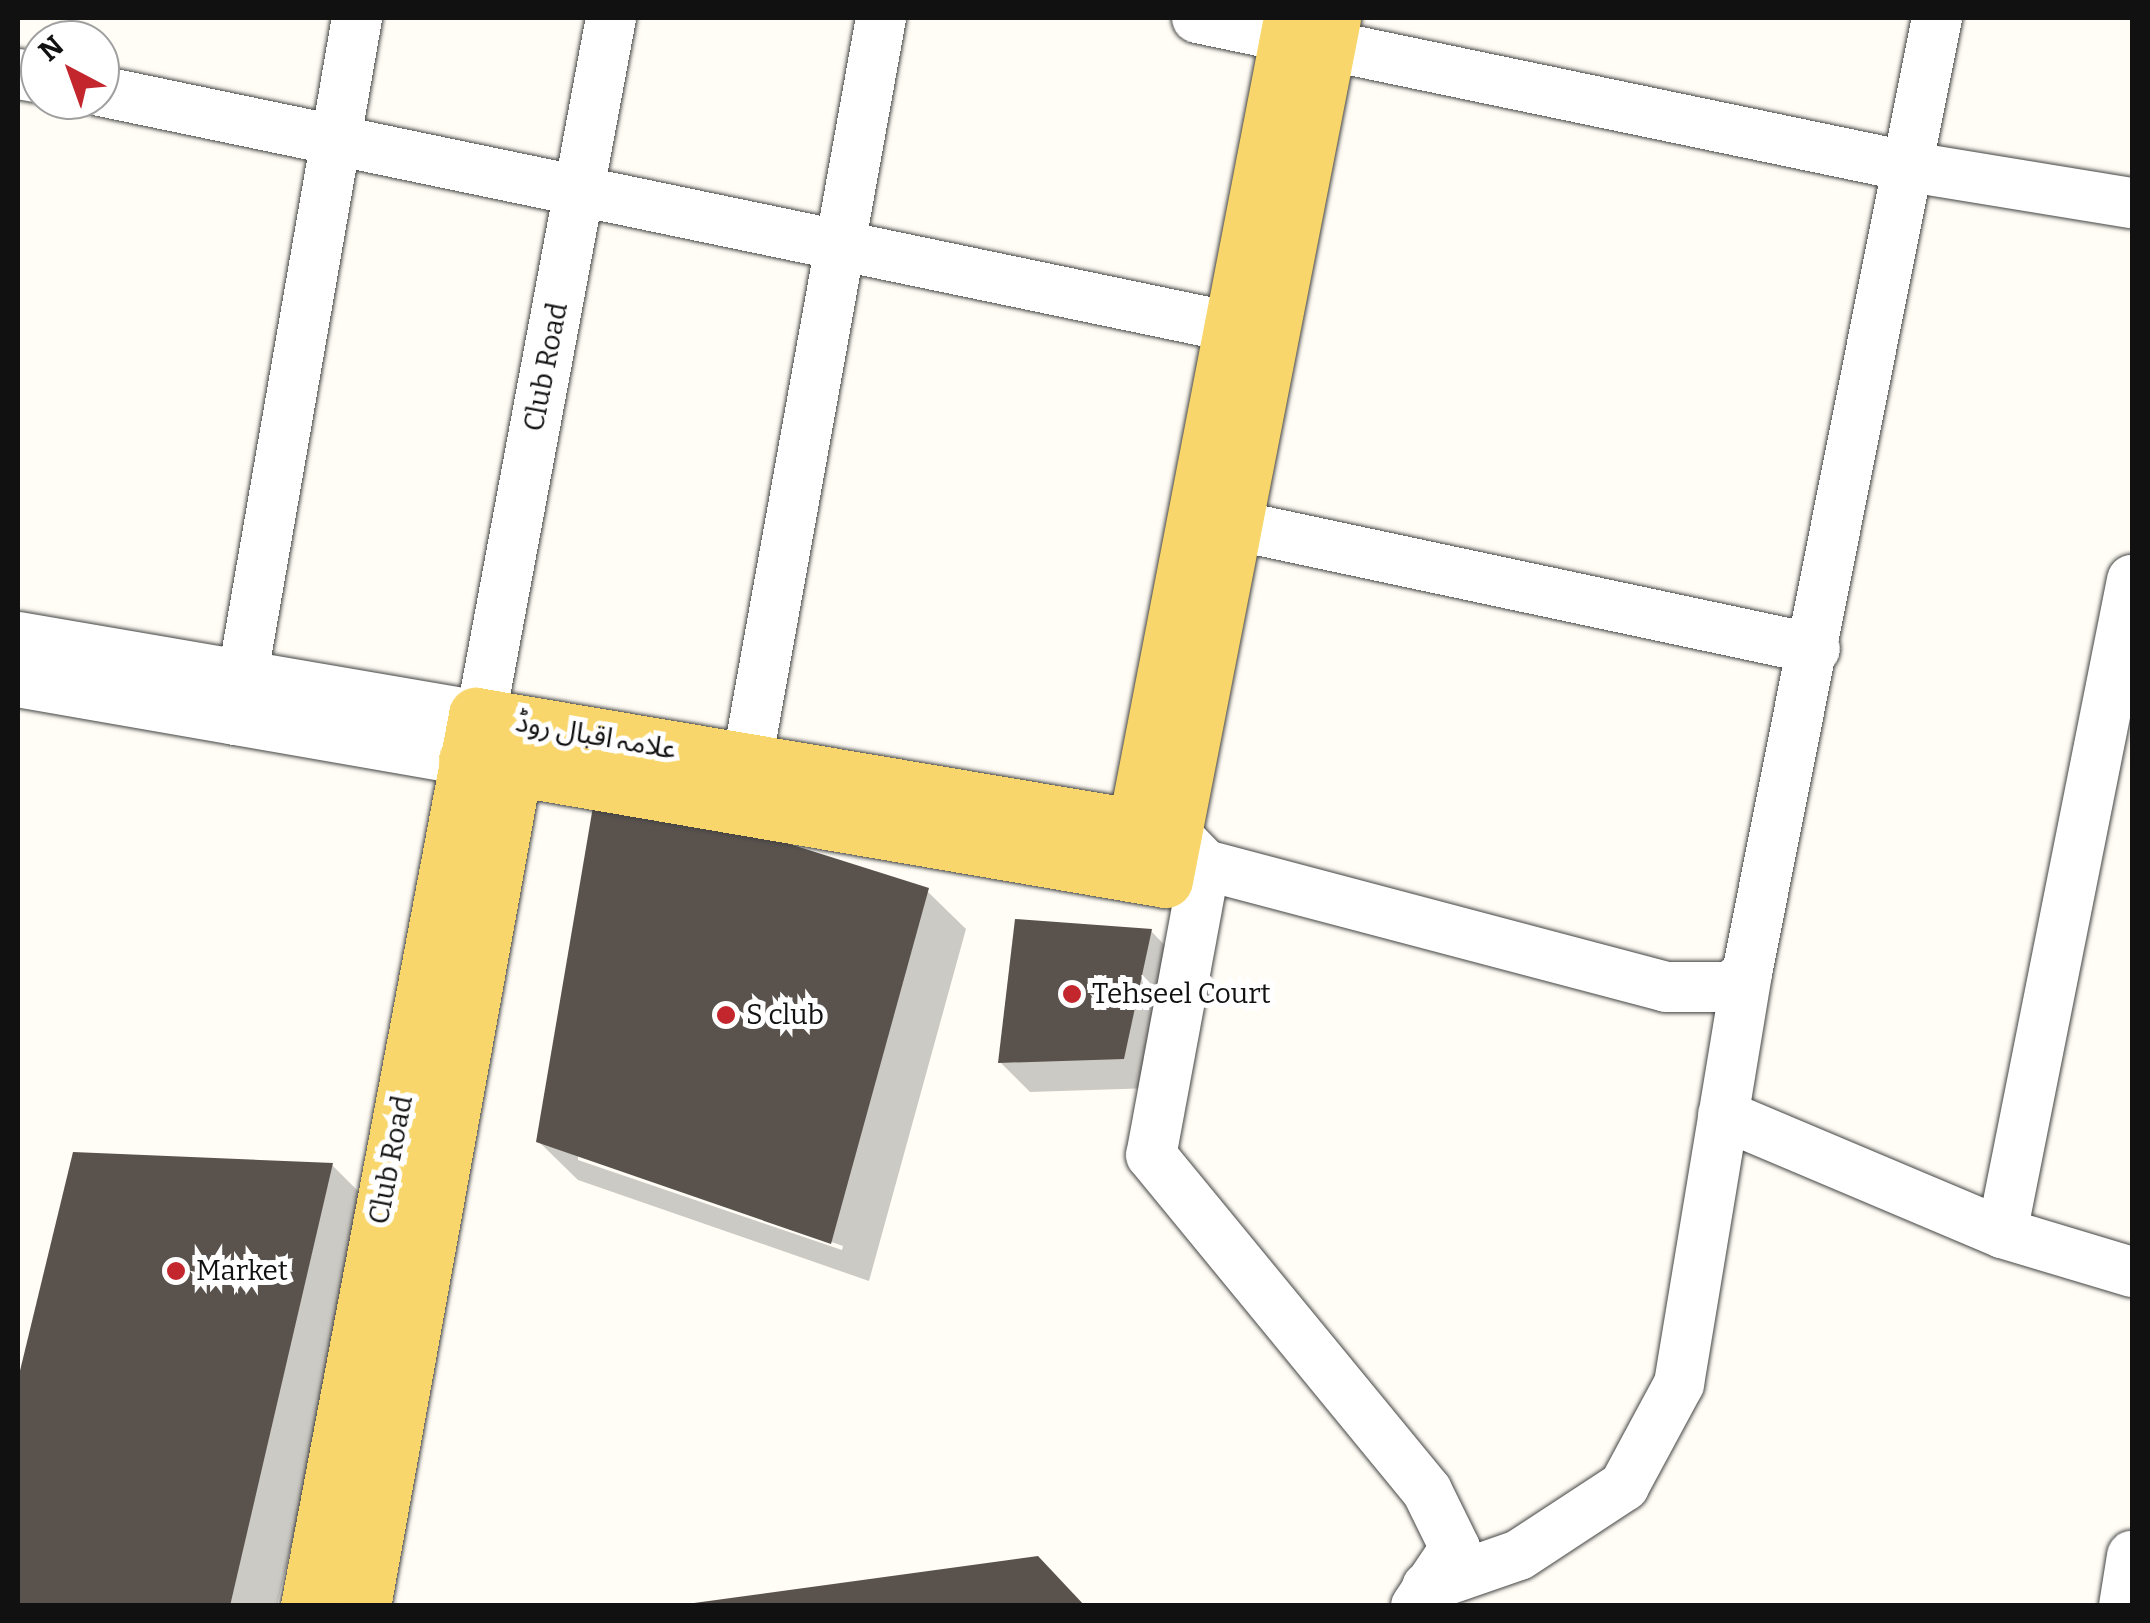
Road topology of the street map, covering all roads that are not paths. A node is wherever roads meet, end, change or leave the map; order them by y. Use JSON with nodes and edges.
{"nodes":[{"id":1,"x":357,"y":18,"type":"edge"},
{"id":2,"x":611,"y":18,"type":"edge"},
{"id":3,"x":881,"y":18,"type":"edge"},
{"id":4,"x":1197,"y":18,"type":"edge"},
{"id":5,"x":1936,"y":18,"type":"edge"},
{"id":6,"x":1310,"y":28,"type":"edge"},
{"id":7,"x":120,"y":95,"type":"edge"},
{"id":8,"x":336,"y":140,"type":"junction"},
{"id":9,"x":1910,"y":166,"type":"junction"},
{"id":10,"x":579,"y":191,"type":"junction"},
{"id":11,"x":2132,"y":204,"type":"edge"},
{"id":12,"x":838,"y":244,"type":"junction"},
{"id":13,"x":1251,"y":331,"type":"junction"},
{"id":14,"x":1234,"y":525,"type":"junction"},
{"id":15,"x":2132,"y":580,"type":"edge"},
{"id":16,"x":18,"y":637,"type":"edge"},
{"id":17,"x":1815,"y":649,"type":"junction"},
{"id":18,"x":18,"y":682,"type":"edge"},
{"id":19,"x":240,"y":698,"type":"junction"},
{"id":20,"x":492,"y":737,"type":"junction"},
{"id":21,"x":747,"y":762,"type":"junction"},
{"id":22,"x":1161,"y":857,"type":"junction"},
{"id":23,"x":1747,"y":972,"type":"junction"},
{"id":24,"x":1723,"y":1115,"type":"junction"},
{"id":25,"x":2002,"y":1233,"type":"junction"},
{"id":26,"x":2132,"y":1272,"type":"edge"},
{"id":27,"x":2132,"y":1556,"type":"edge"},
{"id":28,"x":1422,"y":1596,"type":"edge"},
{"id":29,"x":308,"y":1606,"type":"edge"},
{"id":30,"x":363,"y":1606,"type":"edge"},
{"id":31,"x":2124,"y":1606,"type":"edge"}],
"edges":[{"from":1,"to":8,"type":"street"},
{"from":2,"to":10,"type":"street","name":"Club Road"},
{"from":3,"to":12,"type":"street"},
{"from":4,"to":6,"type":"street"},
{"from":5,"to":9,"type":"street"},
{"from":6,"to":9,"type":"street"},
{"from":6,"to":13,"type":"main road"},
{"from":7,"to":8,"type":"street"},
{"from":8,"to":10,"type":"street"},
{"from":8,"to":19,"type":"street"},
{"from":9,"to":11,"type":"street"},
{"from":9,"to":17,"type":"street"},
{"from":10,"to":12,"type":"street"},
{"from":10,"to":20,"type":"street","name":"Club Road"},
{"from":12,"to":13,"type":"street"},
{"from":12,"to":21,"type":"street"},
{"from":13,"to":14,"type":"main road"},
{"from":13,"to":22,"type":"main road"},
{"from":14,"to":17,"type":"street"},
{"from":14,"to":22,"type":"main road"},
{"from":15,"to":25,"type":"street"},
{"from":16,"to":19,"type":"street","name":"علامہ اقبال روڈ"},
{"from":17,"to":23,"type":"street"},
{"from":18,"to":19,"type":"street","name":"علامہ اقبال روڈ"},
{"from":19,"to":20,"type":"street","name":"علامہ اقبال روڈ"},
{"from":20,"to":21,"type":"main road","name":"علامہ اقبال روڈ"},
{"from":20,"to":22,"type":"main road","name":"علامہ اقبال روڈ"},
{"from":20,"to":29,"type":"main road","name":"Club Road"},
{"from":20,"to":30,"type":"main road","name":"Club Road"},
{"from":21,"to":22,"type":"main road","name":"علامہ اقبال روڈ"},
{"from":22,"to":23,"type":"street"},
{"from":22,"to":28,"type":"street"},
{"from":23,"to":24,"type":"street"},
{"from":24,"to":25,"type":"street"},
{"from":24,"to":28,"type":"street"},
{"from":25,"to":26,"type":"street"},
{"from":27,"to":31,"type":"street"}]}
